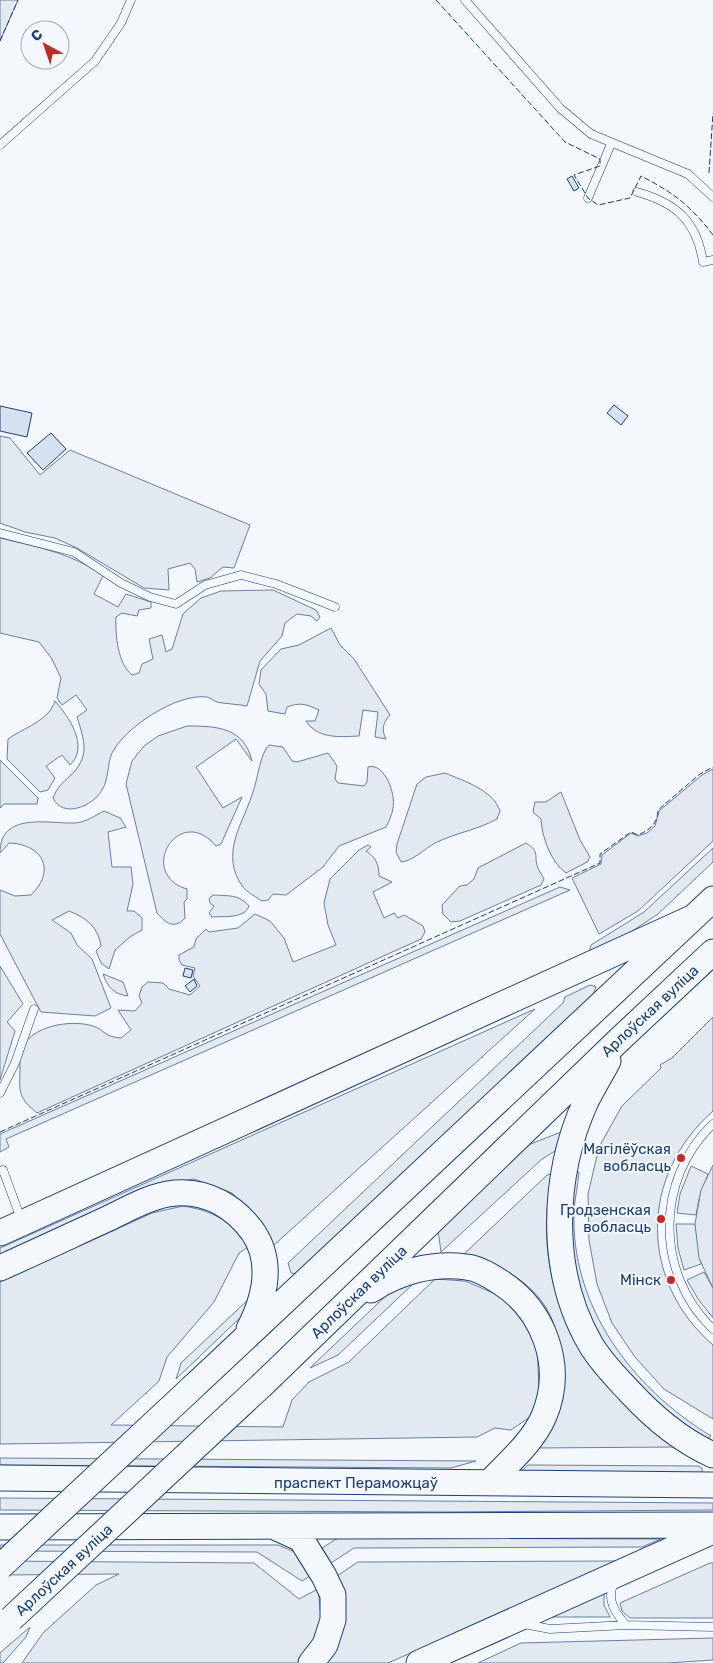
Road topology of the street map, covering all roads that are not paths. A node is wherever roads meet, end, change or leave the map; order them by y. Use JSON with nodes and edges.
{"nodes":[{"id":1,"x":131,"y":0,"type":"edge"},
{"id":2,"x":466,"y":0,"type":"edge"},
{"id":3,"x":0,"y":144,"type":"edge"},
{"id":4,"x":611,"y":144,"type":"junction"},
{"id":5,"x":638,"y":192,"type":"dead end"},
{"id":6,"x":713,"y":197,"type":"edge"},
{"id":7,"x":588,"y":198,"type":"dead end"},
{"id":8,"x":713,"y":260,"type":"edge"},
{"id":9,"x":0,"y":533,"type":"edge"},
{"id":10,"x":335,"y":607,"type":"dead end"},
{"id":11,"x":713,"y":899,"type":"edge"},
{"id":12,"x":692,"y":918,"type":"junction"},
{"id":13,"x":713,"y":952,"type":"edge"},
{"id":14,"x":713,"y":962,"type":"edge"},
{"id":15,"x":686,"y":977,"type":"junction"},
{"id":16,"x":34,"y":1009,"type":"dead end"},
{"id":17,"x":620,"y":1039,"type":"junction"},
{"id":18,"x":0,"y":1093,"type":"edge"},
{"id":19,"x":713,"y":1124,"type":"edge"},
{"id":20,"x":0,"y":1171,"type":"edge"},
{"id":21,"x":23,"y":1223,"type":"junction"},
{"id":22,"x":0,"y":1233,"type":"edge"},
{"id":23,"x":0,"y":1268,"type":"edge"},
{"id":24,"x":338,"y":1312,"type":"junction"},
{"id":25,"x":713,"y":1329,"type":"edge"},
{"id":26,"x":244,"y":1339,"type":"junction"},
{"id":27,"x":713,"y":1455,"type":"edge"},
{"id":28,"x":0,"y":1478,"type":"edge"},
{"id":29,"x":489,"y":1484,"type":"junction"},
{"id":30,"x":713,"y":1485,"type":"edge"},
{"id":31,"x":713,"y":1525,"type":"edge"},
{"id":32,"x":0,"y":1527,"type":"edge"},
{"id":33,"x":277,"y":1528,"type":"junction"},
{"id":34,"x":713,"y":1531,"type":"edge"},
{"id":35,"x":0,"y":1567,"type":"edge"},
{"id":36,"x":624,"y":1572,"type":"junction"},
{"id":37,"x":512,"y":1621,"type":"junction"},
{"id":38,"x":5,"y":1623,"type":"edge"},
{"id":39,"x":626,"y":1625,"type":"junction"},
{"id":40,"x":713,"y":1627,"type":"edge"},
{"id":41,"x":435,"y":1660,"type":"edge"},
{"id":42,"x":310,"y":1663,"type":"edge"}],
"edges":[{"from":1,"to":3,"type":"lane"},
{"from":2,"to":4,"type":"lane"},
{"from":4,"to":6,"type":"lane"},
{"from":4,"to":7,"type":"lane"},
{"from":5,"to":8,"type":"lane"},
{"from":9,"to":10,"type":"lane"},
{"from":11,"to":12,"type":"main road"},
{"from":12,"to":21,"type":"main road"},
{"from":12,"to":26,"type":"main road"},
{"from":13,"to":15,"type":"main road","name":"Арлоўская вуліца"},
{"from":14,"to":15,"type":"lane"},
{"from":15,"to":17,"type":"main road","name":"Арлоўская вуліца"},
{"from":16,"to":18,"type":"lane"},
{"from":17,"to":24,"type":"main road","name":"Арлоўская вуліца"},
{"from":17,"to":27,"type":"main road"},
{"from":19,"to":25,"type":"lane"},
{"from":20,"to":21,"type":"lane"},
{"from":21,"to":22,"type":"main road"},
{"from":23,"to":26,"type":"main road"},
{"from":24,"to":29,"type":"main road"},
{"from":24,"to":38,"type":"main road","name":"Арлоўская вуліца","bridge":true},
{"from":26,"to":35,"type":"main road","bridge":true},
{"from":28,"to":29,"type":"main road","name":"праспект Пераможцаў"},
{"from":29,"to":30,"type":"main road","name":"праспект Пераможцаў"},
{"from":31,"to":33,"type":"main road"},
{"from":32,"to":33,"type":"main road"},
{"from":33,"to":42,"type":"main road"},
{"from":34,"to":36,"type":"main road"},
{"from":36,"to":37,"type":"main road"},
{"from":36,"to":39,"type":"lane"},
{"from":37,"to":39,"type":"lane"},
{"from":37,"to":41,"type":"main road"},
{"from":39,"to":40,"type":"lane"}]}
